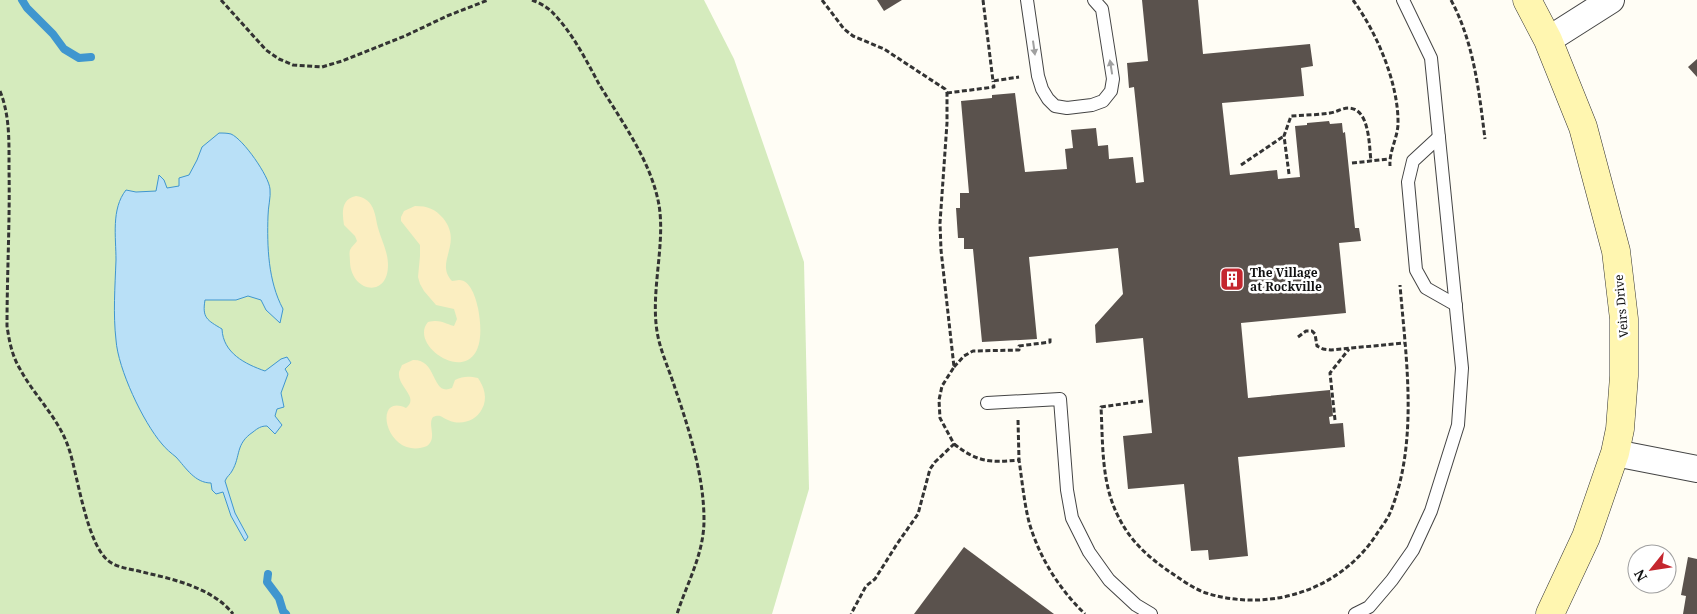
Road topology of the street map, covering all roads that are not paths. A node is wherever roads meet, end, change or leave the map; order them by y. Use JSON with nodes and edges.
{"nodes":[{"id":1,"x":1027,"y":0,"type":"edge"},
{"id":2,"x":1094,"y":0,"type":"edge"},
{"id":3,"x":1403,"y":0,"type":"edge"},
{"id":4,"x":1527,"y":0,"type":"edge"},
{"id":5,"x":1611,"y":0,"type":"edge"},
{"id":6,"x":1548,"y":40,"type":"junction"},
{"id":7,"x":1439,"y":137,"type":"junction"},
{"id":8,"x":1456,"y":305,"type":"junction"},
{"id":9,"x":987,"y":403,"type":"dead end"},
{"id":10,"x":1615,"y":453,"type":"junction"},
{"id":11,"x":1697,"y":469,"type":"edge"},
{"id":12,"x":1371,"y":611,"type":"edge"},
{"id":13,"x":1150,"y":614,"type":"edge"},
{"id":14,"x":1355,"y":614,"type":"edge"},
{"id":15,"x":1550,"y":614,"type":"edge"}],
"edges":[{"from":1,"to":2,"type":"lane","one_way":true},
{"from":3,"to":7,"type":"lane"},
{"from":4,"to":6,"type":"street","name":"Veirs Drive"},
{"from":5,"to":6,"type":"street"},
{"from":6,"to":10,"type":"street","name":"Veirs Drive"},
{"from":7,"to":8,"type":"lane"},
{"from":7,"to":8,"type":"lane"},
{"from":8,"to":12,"type":"lane"},
{"from":9,"to":13,"type":"lane"},
{"from":10,"to":11,"type":"street"},
{"from":10,"to":15,"type":"street","name":"Veirs Drive"},
{"from":12,"to":14,"type":"lane"}]}
